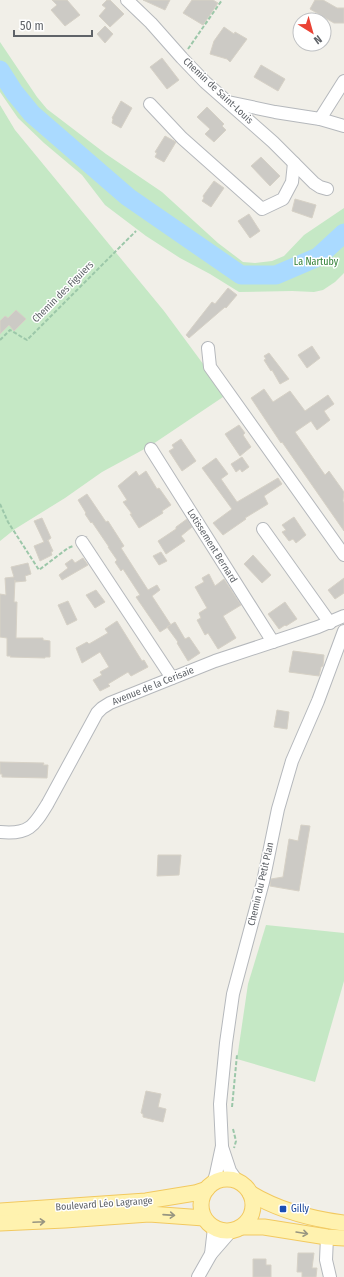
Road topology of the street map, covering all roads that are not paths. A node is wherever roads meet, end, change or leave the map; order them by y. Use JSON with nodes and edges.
{"nodes":[{"id":1,"x":127,"y":0,"type":"edge"},
{"id":2,"x":344,"y":82,"type":"edge"},
{"id":3,"x":227,"y":101,"type":"junction"},
{"id":4,"x":150,"y":104,"type":"dead end"},
{"id":5,"x":320,"y":119,"type":"junction"},
{"id":6,"x":344,"y":126,"type":"edge"},
{"id":7,"x":294,"y":163,"type":"junction"},
{"id":8,"x":327,"y":189,"type":"dead end"},
{"id":9,"x":208,"y":348,"type":"dead end"},
{"id":10,"x":151,"y":449,"type":"dead end"},
{"id":11,"x":263,"y":529,"type":"dead end"},
{"id":12,"x":82,"y":542,"type":"road end"},
{"id":13,"x":344,"y":554,"type":"edge"},
{"id":14,"x":344,"y":616,"type":"edge"},
{"id":15,"x":330,"y":622,"type":"junction"},
{"id":16,"x":344,"y":631,"type":"edge"},
{"id":17,"x":273,"y":642,"type":"junction"},
{"id":18,"x":172,"y":678,"type":"junction"},
{"id":19,"x":0,"y":832,"type":"edge"},
{"id":20,"x":227,"y":1148,"type":"junction"},
{"id":21,"x":237,"y":1181,"type":"junction"},
{"id":22,"x":210,"y":1186,"type":"junction"},
{"id":23,"x":250,"y":1193,"type":"junction"},
{"id":24,"x":0,"y":1211,"type":"edge"},
{"id":25,"x":209,"y":1223,"type":"junction"},
{"id":26,"x":344,"y":1223,"type":"edge"},
{"id":27,"x":0,"y":1224,"type":"edge"},
{"id":28,"x":237,"y":1229,"type":"junction"},
{"id":29,"x":327,"y":1237,"type":"junction"},
{"id":30,"x":344,"y":1238,"type":"edge"},
{"id":31,"x":211,"y":1254,"type":"junction"},
{"id":32,"x":198,"y":1277,"type":"edge"},
{"id":33,"x":330,"y":1277,"type":"edge"}],
"edges":[{"from":1,"to":3,"type":"street","name":"Chemin de Saint-Louis"},
{"from":2,"to":5,"type":"street"},
{"from":3,"to":5,"type":"street"},
{"from":3,"to":7,"type":"street","name":"Chemin de Saint-Louis"},
{"from":4,"to":7,"type":"street"},
{"from":5,"to":6,"type":"street"},
{"from":7,"to":8,"type":"street","name":"Chemin de Saint-Louis"},
{"from":9,"to":13,"type":"street"},
{"from":10,"to":17,"type":"street","name":"Lotissement Bernard"},
{"from":11,"to":15,"type":"street"},
{"from":12,"to":18,"type":"street"},
{"from":14,"to":15,"type":"street","name":"Avenue de la Cerisaie"},
{"from":15,"to":17,"type":"street","name":"Avenue de la Cerisaie"},
{"from":16,"to":20,"type":"street","name":"Chemin du Petit Plan"},
{"from":17,"to":18,"type":"street","name":"Avenue de la Cerisaie"},
{"from":18,"to":19,"type":"street","name":"Avenue de la Cerisaie"},
{"from":20,"to":21,"type":"street","name":"Chemin du Petit Plan"},
{"from":20,"to":22,"type":"street","name":"Chemin du Petit Plan"},
{"from":21,"to":22,"type":"main road"},
{"from":21,"to":23,"type":"main road"},
{"from":22,"to":24,"type":"main road","name":"Boulevard Léo Lagrange"},
{"from":22,"to":25,"type":"main road"},
{"from":23,"to":26,"type":"main road"},
{"from":23,"to":28,"type":"main road"},
{"from":27,"to":25,"type":"main road","name":"Boulevard Léo Lagrange","one_way":true},
{"from":25,"to":28,"type":"main road"},
{"from":25,"to":31,"type":"street"},
{"from":28,"to":29,"type":"main road","one_way":true},
{"from":28,"to":31,"type":"street"},
{"from":29,"to":30,"type":"main road"},
{"from":29,"to":33,"type":"street"},
{"from":31,"to":32,"type":"street"}]}
